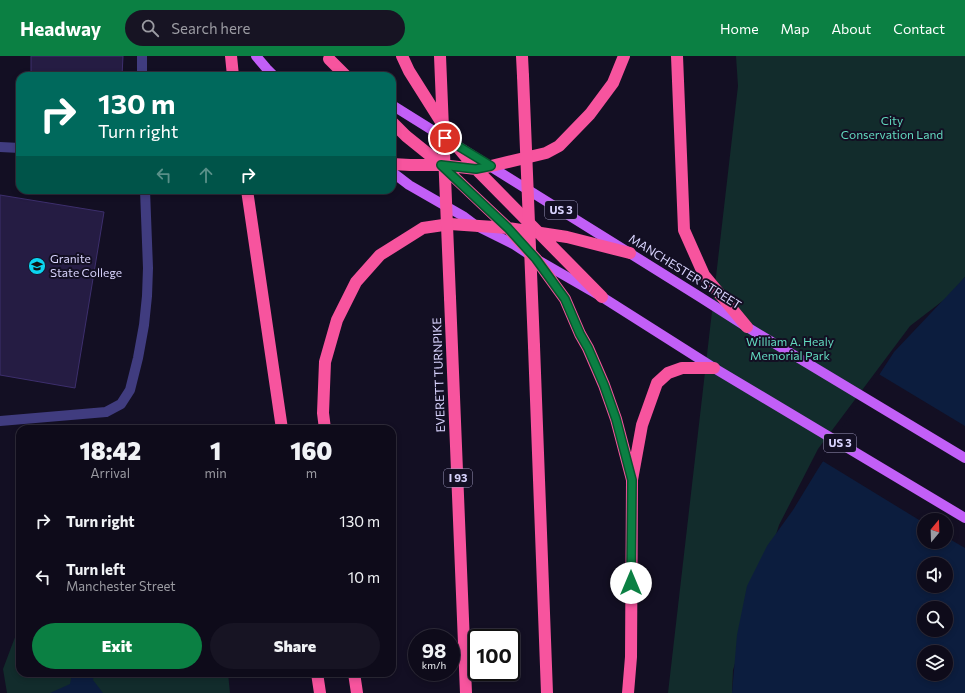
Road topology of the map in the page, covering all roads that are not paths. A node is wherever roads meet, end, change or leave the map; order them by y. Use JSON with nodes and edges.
{"nodes":[{"id":1,"x":142,"y":56,"type":"edge"},
{"id":2,"x":231,"y":56,"type":"edge"},
{"id":3,"x":256,"y":56,"type":"edge"},
{"id":4,"x":402,"y":56,"type":"edge"},
{"id":5,"x":440,"y":56,"type":"edge"},
{"id":6,"x":522,"y":56,"type":"edge"},
{"id":7,"x":624,"y":56,"type":"edge"},
{"id":8,"x":677,"y":56,"type":"edge"},
{"id":9,"x":328,"y":57,"type":"edge"},
{"id":10,"x":142,"y":72,"type":"edge"},
{"id":11,"x":233,"y":72,"type":"edge"},
{"id":12,"x":269,"y":72,"type":"edge"},
{"id":13,"x":342,"y":72,"type":"edge"},
{"id":14,"x":346,"y":72,"type":"edge"},
{"id":15,"x":396,"y":107,"type":"edge"},
{"id":16,"x":396,"y":126,"type":"edge"},
{"id":17,"x":455,"y":144,"type":"junction"},
{"id":18,"x":0,"y":146,"type":"edge"},
{"id":19,"x":16,"y":148,"type":"edge"},
{"id":20,"x":396,"y":164,"type":"edge"},
{"id":21,"x":441,"y":165,"type":"junction"},
{"id":22,"x":491,"y":166,"type":"junction"},
{"id":23,"x":476,"y":169,"type":"junction"},
{"id":24,"x":396,"y":175,"type":"edge"},
{"id":25,"x":145,"y":194,"type":"edge"},
{"id":26,"x":248,"y":194,"type":"edge"},
{"id":27,"x":475,"y":226,"type":"junction"},
{"id":28,"x":508,"y":228,"type":"junction"},
{"id":29,"x":537,"y":232,"type":"junction"},
{"id":30,"x":630,"y":253,"type":"junction"},
{"id":31,"x":536,"y":259,"type":"junction"},
{"id":32,"x":602,"y":297,"type":"junction"},
{"id":33,"x":747,"y":327,"type":"junction"},
{"id":34,"x":714,"y":368,"type":"junction"},
{"id":35,"x":0,"y":421,"type":"edge"},
{"id":36,"x":281,"y":425,"type":"edge"},
{"id":37,"x":324,"y":425,"type":"edge"},
{"id":38,"x":965,"y":458,"type":"edge"},
{"id":39,"x":632,"y":480,"type":"junction"},
{"id":40,"x":965,"y":518,"type":"edge"},
{"id":41,"x":318,"y":677,"type":"edge"},
{"id":42,"x":354,"y":677,"type":"edge"},
{"id":43,"x":320,"y":693,"type":"edge"},
{"id":44,"x":356,"y":693,"type":"edge"},
{"id":45,"x":466,"y":693,"type":"edge"},
{"id":46,"x":547,"y":693,"type":"edge"},
{"id":47,"x":628,"y":693,"type":"edge"}],
"edges":[{"from":1,"to":10,"type":"lane"},
{"from":2,"to":11,"type":"highway"},
{"from":3,"to":12,"type":"main road"},
{"from":4,"to":17,"type":"highway"},
{"from":5,"to":45,"type":"highway","name":"EVERETT TURNPIKE","number":"I 93","bridge":true},
{"from":6,"to":46,"type":"highway","bridge":true},
{"from":7,"to":22,"type":"highway"},
{"from":8,"to":33,"type":"highway"},
{"from":9,"to":13,"type":"highway"},
{"from":9,"to":14,"type":"main road"},
{"from":15,"to":17,"type":"main road","name":"MANCHESTER STREET","number":"US 3"},
{"from":16,"to":21,"type":"highway"},
{"from":17,"to":22,"type":"main road","name":"MANCHESTER STREET","number":"US 3"},
{"from":17,"to":23,"type":"highway"},
{"from":18,"to":19,"type":"lane"},
{"from":20,"to":21,"type":"highway"},
{"from":21,"to":23,"type":"highway"},
{"from":21,"to":28,"type":"highway"},
{"from":22,"to":23,"type":"highway"},
{"from":22,"to":30,"type":"main road","name":"MANCHESTER STREET","number":"US 3"},
{"from":23,"to":29,"type":"highway"},
{"from":24,"to":27,"type":"main road","number":"US 3"},
{"from":25,"to":35,"type":"lane"},
{"from":26,"to":36,"type":"highway"},
{"from":27,"to":28,"type":"highway"},
{"from":27,"to":31,"type":"main road","number":"US 3"},
{"from":27,"to":37,"type":"highway"},
{"from":28,"to":29,"type":"highway"},
{"from":28,"to":31,"type":"highway"},
{"from":29,"to":30,"type":"highway"},
{"from":29,"to":32,"type":"highway"},
{"from":30,"to":33,"type":"main road","name":"MANCHESTER STREET","number":"US 3"},
{"from":31,"to":32,"type":"main road","number":"US 3"},
{"from":31,"to":39,"type":"highway"},
{"from":32,"to":34,"type":"main road","number":"US 3"},
{"from":33,"to":38,"type":"main road","name":"MANCHESTER STREET","number":"US 3"},
{"from":34,"to":39,"type":"highway"},
{"from":34,"to":40,"type":"main road","number":"US 3"},
{"from":39,"to":47,"type":"highway"},
{"from":41,"to":43,"type":"highway"},
{"from":42,"to":44,"type":"highway"}]}
